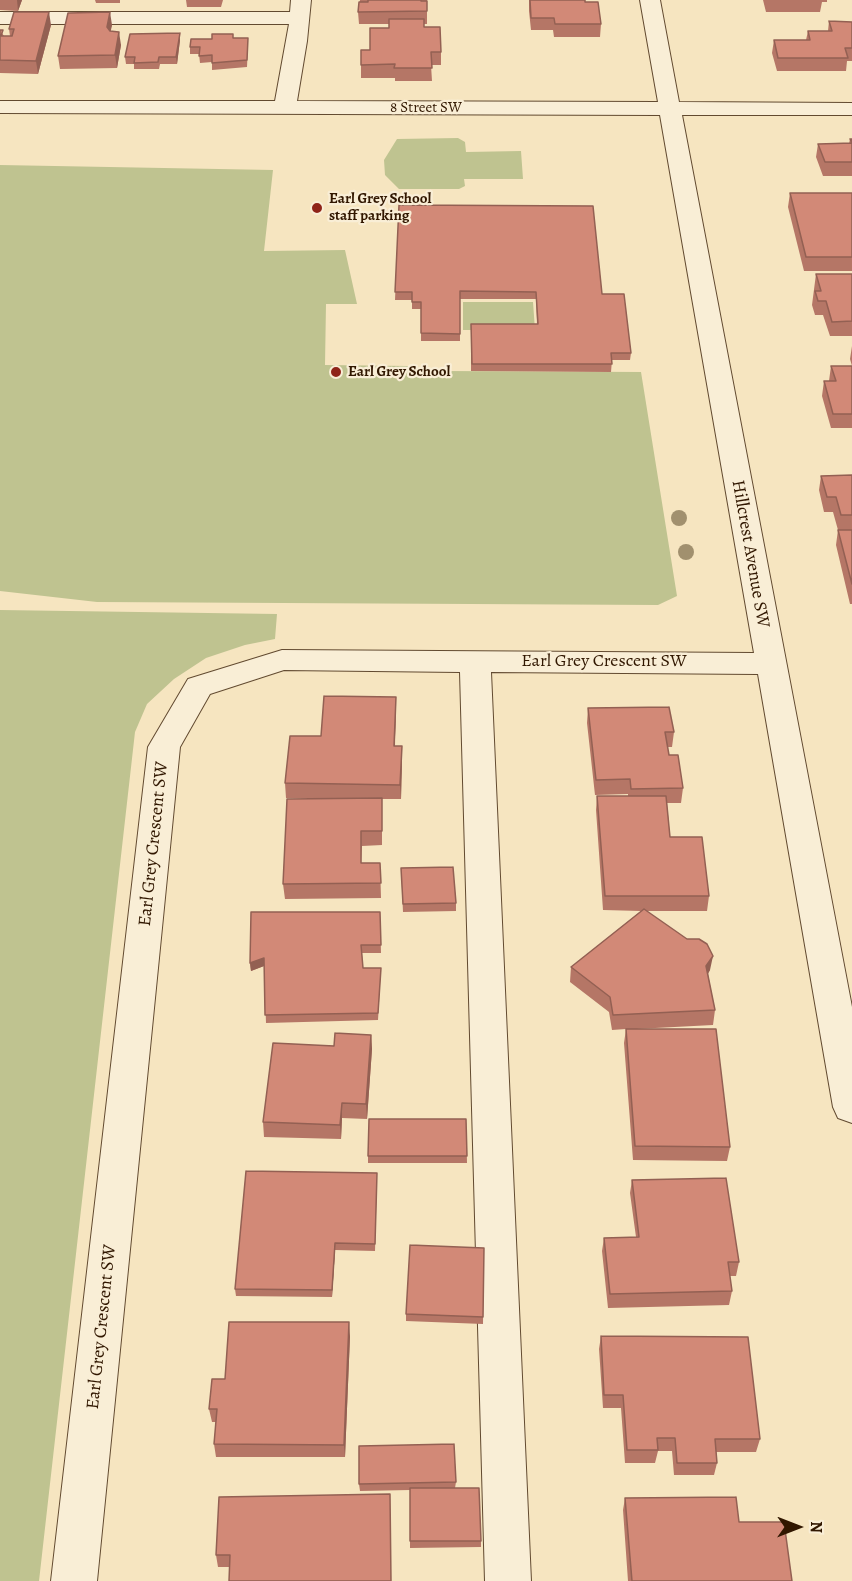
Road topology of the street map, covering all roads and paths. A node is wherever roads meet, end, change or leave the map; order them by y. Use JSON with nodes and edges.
{"nodes":[{"id":1,"x":650,"y":0,"type":"edge"},
{"id":2,"x":32,"y":9,"type":"edge"},
{"id":3,"x":300,"y":9,"type":"edge"},
{"id":4,"x":0,"y":18,"type":"edge"},
{"id":5,"x":0,"y":107,"type":"edge"},
{"id":6,"x":285,"y":108,"type":"junction"},
{"id":7,"x":671,"y":109,"type":"junction"},
{"id":8,"x":852,"y":109,"type":"edge"},
{"id":9,"x":476,"y":662,"type":"junction"},
{"id":10,"x":770,"y":663,"type":"junction"},
{"id":11,"x":852,"y":1107,"type":"edge"},
{"id":12,"x":74,"y":1581,"type":"edge"},
{"id":13,"x":508,"y":1581,"type":"edge"}],
"edges":[{"from":1,"to":7,"type":"street","name":"Hillcrest Avenue SW"},
{"from":2,"to":3,"type":"street"},
{"from":2,"to":4,"type":"street"},
{"from":3,"to":6,"type":"street"},
{"from":5,"to":6,"type":"street","name":"8 Street SW"},
{"from":6,"to":7,"type":"street","name":"8 Street SW"},
{"from":7,"to":8,"type":"street","name":"8 Street SW"},
{"from":7,"to":10,"type":"street","name":"Hillcrest Avenue SW"},
{"from":9,"to":10,"type":"street","name":"Earl Grey Crescent SW"},
{"from":9,"to":12,"type":"street","name":"Earl Grey Crescent SW"},
{"from":9,"to":13,"type":"street"},
{"from":10,"to":11,"type":"street","name":"Hillcrest Avenue SW"}]}
